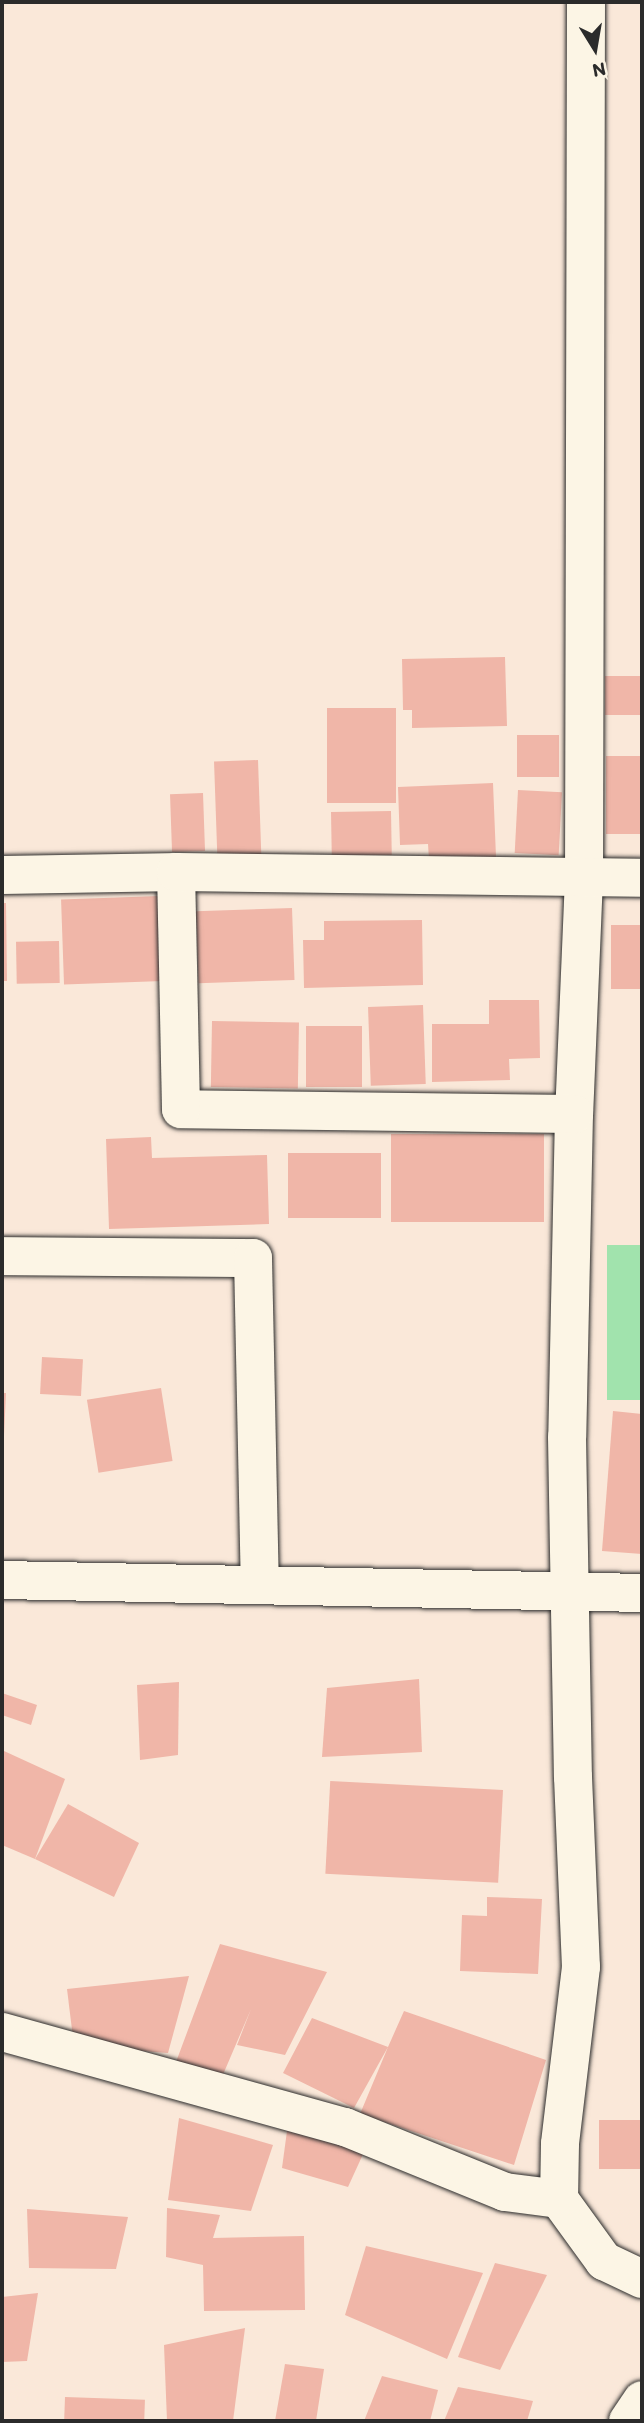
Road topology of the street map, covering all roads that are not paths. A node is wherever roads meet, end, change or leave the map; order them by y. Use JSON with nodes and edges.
{"nodes":[{"id":1,"x":586,"y":2,"type":"edge"},
{"id":2,"x":176,"y":872,"type":"junction"},
{"id":3,"x":2,"y":875,"type":"edge"},
{"id":4,"x":584,"y":878,"type":"junction"},
{"id":5,"x":642,"y":878,"type":"edge"},
{"id":6,"x":574,"y":1114,"type":"junction"},
{"id":7,"x":2,"y":1255,"type":"edge"},
{"id":8,"x":2,"y":1580,"type":"edge"},
{"id":9,"x":260,"y":1585,"type":"junction"},
{"id":10,"x":571,"y":1593,"type":"junction"},
{"id":11,"x":642,"y":1593,"type":"edge"},
{"id":12,"x":2,"y":2032,"type":"edge"},
{"id":13,"x":559,"y":2199,"type":"junction"},
{"id":14,"x":642,"y":2279,"type":"edge"},
{"id":15,"x":642,"y":2400,"type":"edge"},
{"id":16,"x":628,"y":2421,"type":"edge"}],
"edges":[{"from":1,"to":4,"type":"main road"},
{"from":2,"to":3,"type":"main road"},
{"from":2,"to":4,"type":"main road"},
{"from":2,"to":6,"type":"main road"},
{"from":4,"to":5,"type":"main road"},
{"from":4,"to":6,"type":"main road"},
{"from":6,"to":10,"type":"main road"},
{"from":7,"to":9,"type":"main road"},
{"from":8,"to":9,"type":"main road"},
{"from":9,"to":10,"type":"main road"},
{"from":10,"to":11,"type":"main road"},
{"from":10,"to":13,"type":"main road"},
{"from":12,"to":13,"type":"main road"},
{"from":13,"to":14,"type":"main road"},
{"from":15,"to":16,"type":"main road"}]}
